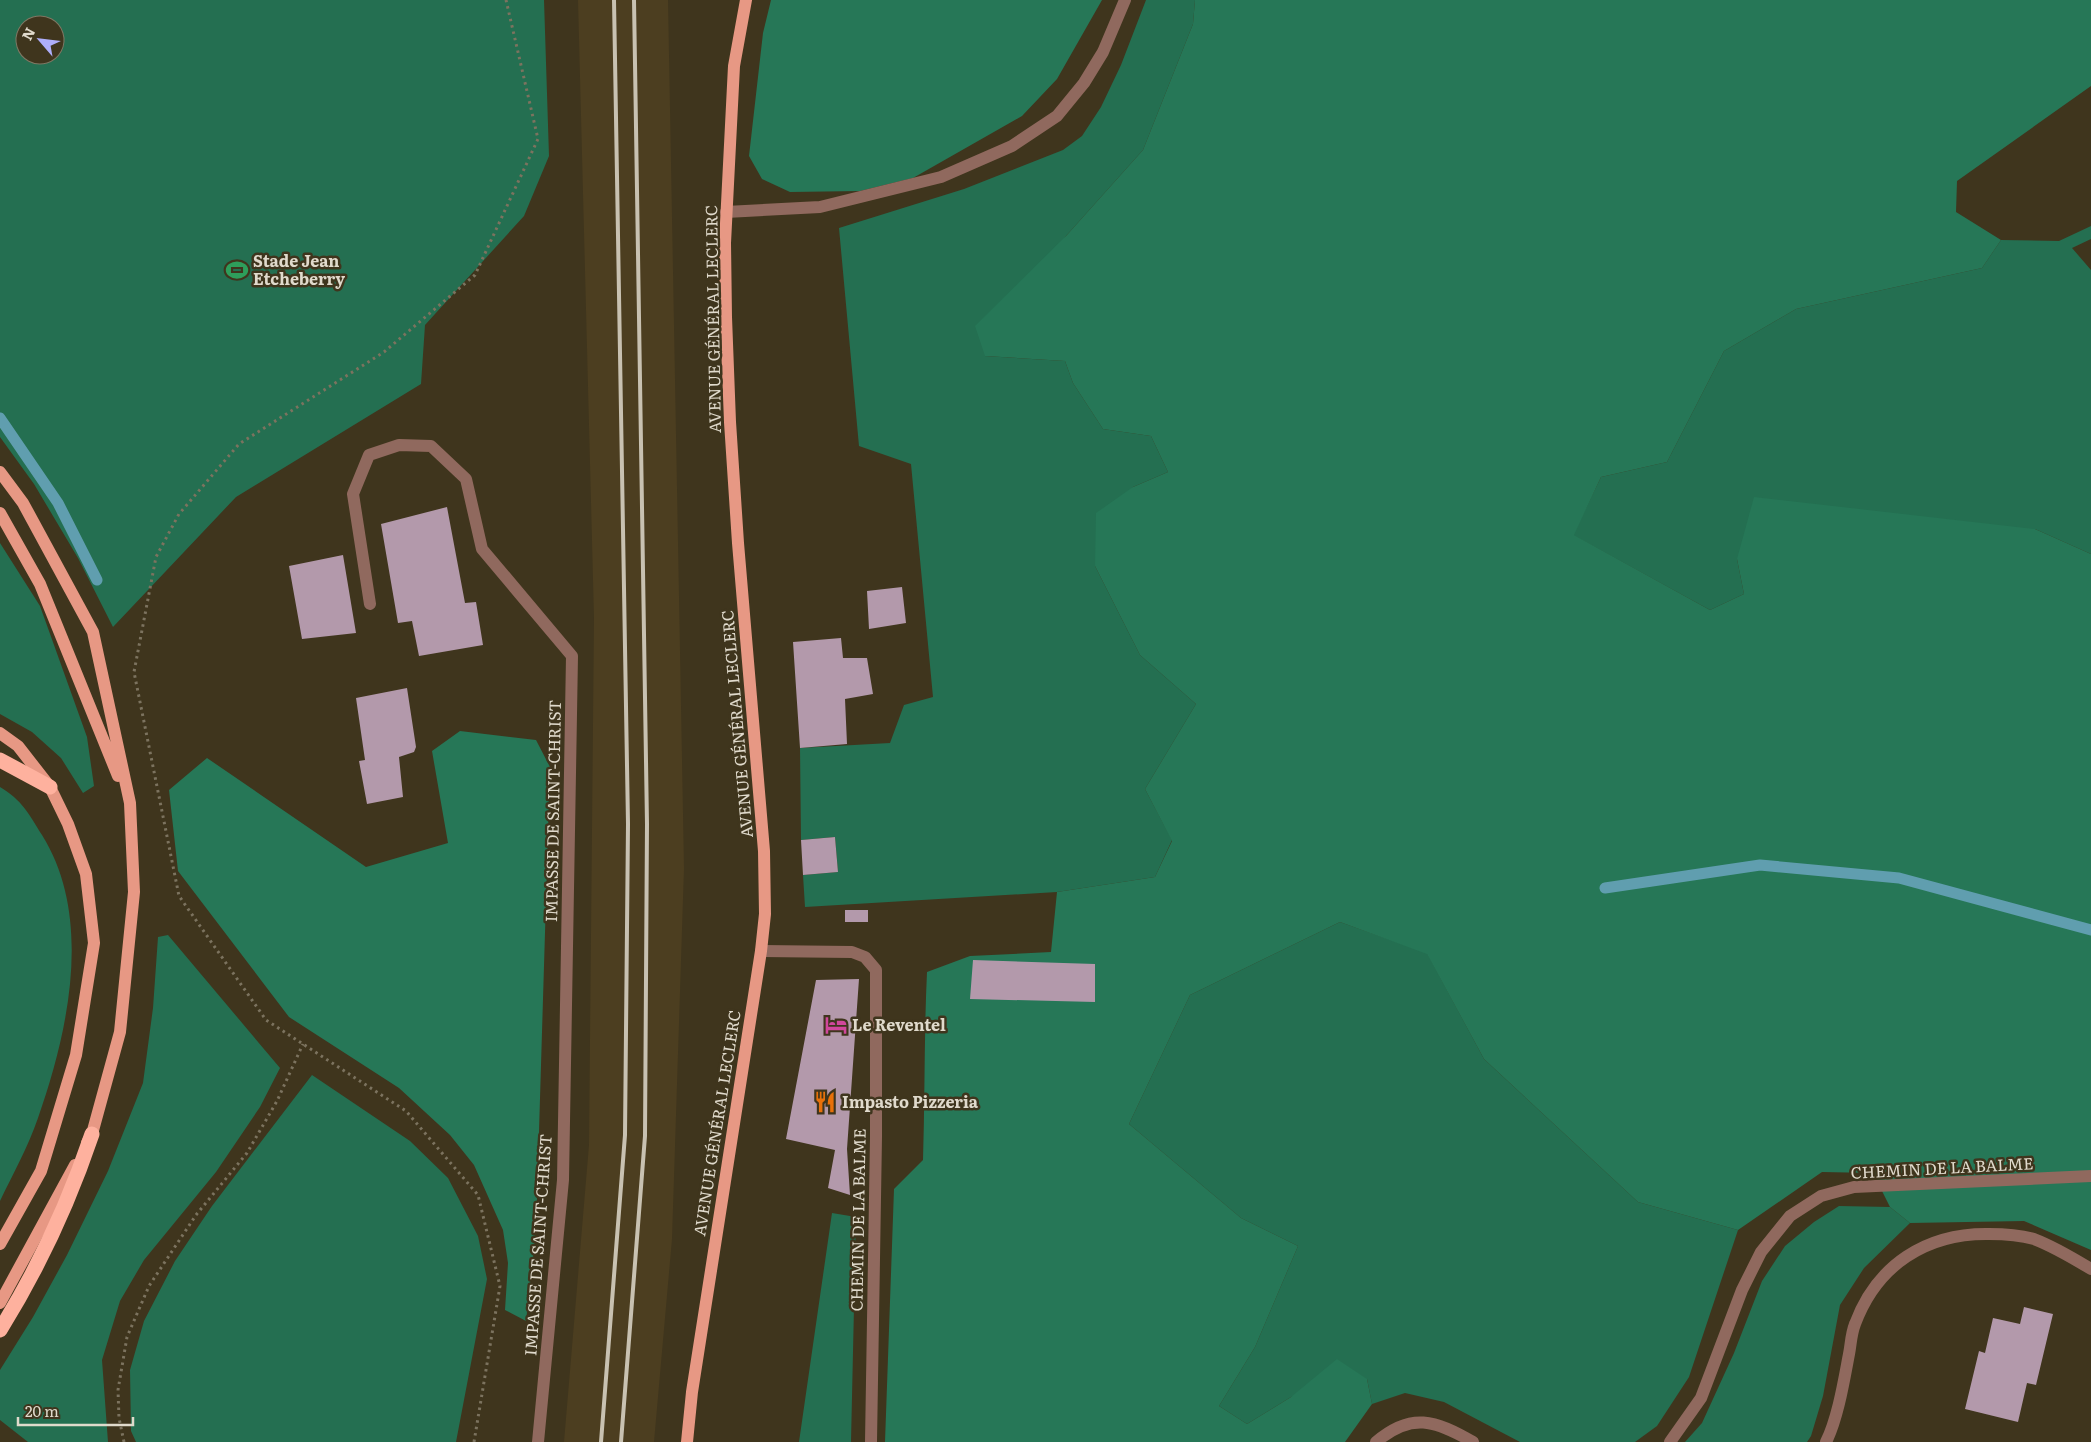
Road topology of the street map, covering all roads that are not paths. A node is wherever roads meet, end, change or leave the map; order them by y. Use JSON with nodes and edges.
{"nodes":[{"id":1,"x":746,"y":0,"type":"edge"},
{"id":2,"x":1125,"y":0,"type":"edge"},
{"id":3,"x":726,"y":212,"type":"junction"},
{"id":4,"x":0,"y":472,"type":"edge"},
{"id":5,"x":0,"y":513,"type":"edge"},
{"id":6,"x":370,"y":604,"type":"dead end"},
{"id":7,"x":0,"y":733,"type":"edge"},
{"id":8,"x":0,"y":760,"type":"edge"},
{"id":9,"x":50,"y":788,"type":"junction"},
{"id":10,"x":130,"y":804,"type":"junction"},
{"id":11,"x":761,"y":951,"type":"junction"},
{"id":12,"x":92,"y":1134,"type":"junction"},
{"id":13,"x":2091,"y":1176,"type":"edge"},
{"id":14,"x":0,"y":1244,"type":"edge"},
{"id":15,"x":2091,"y":1269,"type":"edge"},
{"id":16,"x":0,"y":1303,"type":"edge"},
{"id":17,"x":0,"y":1330,"type":"edge"},
{"id":18,"x":538,"y":1442,"type":"edge"},
{"id":19,"x":687,"y":1442,"type":"edge"},
{"id":20,"x":871,"y":1442,"type":"edge"},
{"id":21,"x":1376,"y":1442,"type":"edge"},
{"id":22,"x":1473,"y":1442,"type":"edge"},
{"id":23,"x":1670,"y":1442,"type":"edge"},
{"id":24,"x":1826,"y":1442,"type":"edge"}],
"edges":[{"from":1,"to":3,"type":"main road","name":"AVENUE GÉNÉRAL LECLERC"},
{"from":2,"to":3,"type":"street"},
{"from":3,"to":11,"type":"main road","name":"AVENUE GÉNÉRAL LECLERC"},
{"from":4,"to":10,"type":"main road"},
{"from":5,"to":10,"type":"main road"},
{"from":6,"to":18,"type":"street","name":"IMPASSE DE SAINT-CHRIST"},
{"from":7,"to":9,"type":"main road"},
{"from":8,"to":9,"type":"highway"},
{"from":9,"to":14,"type":"main road"},
{"from":10,"to":12,"type":"main road"},
{"from":11,"to":19,"type":"main road","name":"AVENUE GÉNÉRAL LECLERC"},
{"from":11,"to":20,"type":"street","name":"CHEMIN DE LA BALME"},
{"from":12,"to":16,"type":"main road"},
{"from":12,"to":17,"type":"highway"},
{"from":13,"to":23,"type":"street","name":"CHEMIN DE LA BALME"},
{"from":15,"to":24,"type":"street"},
{"from":21,"to":22,"type":"street"}]}
